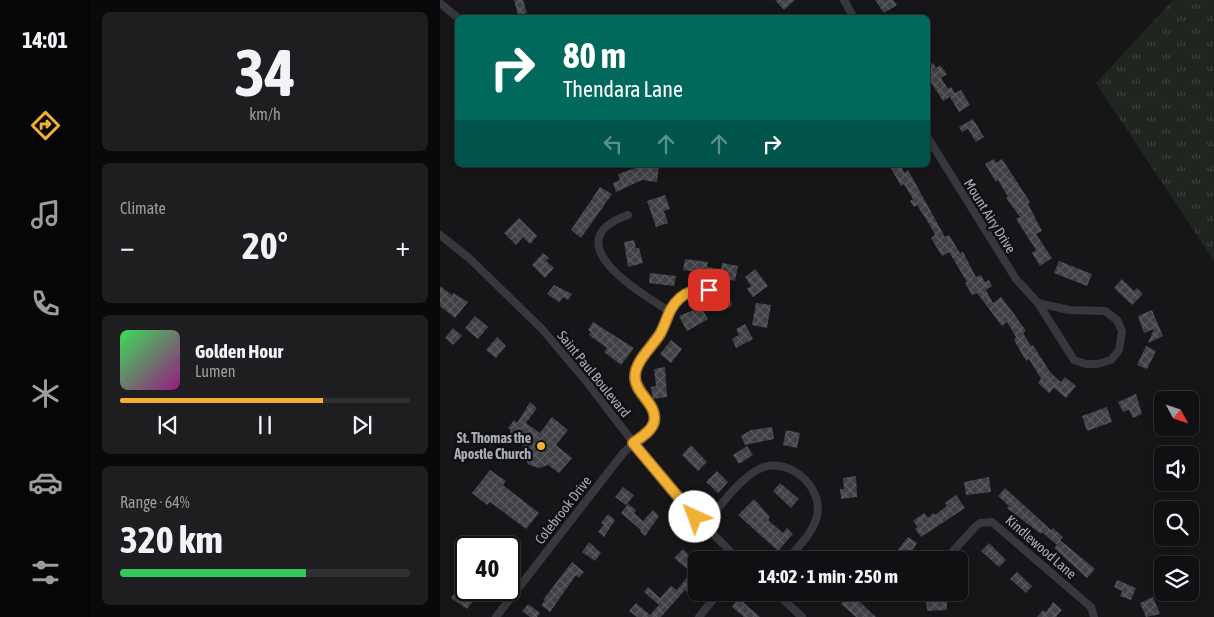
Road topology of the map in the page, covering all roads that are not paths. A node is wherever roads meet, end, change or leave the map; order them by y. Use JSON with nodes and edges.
{"nodes":[{"id":1,"x":844,"y":0,"type":"edge"},
{"id":2,"x":440,"y":3,"type":"edge"},
{"id":3,"x":852,"y":15,"type":"edge"},
{"id":4,"x":455,"y":16,"type":"edge"},
{"id":5,"x":930,"y":141,"type":"edge"},
{"id":6,"x":628,"y":215,"type":"dead end"},
{"id":7,"x":440,"y":235,"type":"edge"},
{"id":8,"x":1038,"y":303,"type":"junction"},
{"id":9,"x":728,"y":304,"type":"dead end"},
{"id":10,"x":669,"y":311,"type":"junction"},
{"id":11,"x":633,"y":443,"type":"junction"},
{"id":12,"x":703,"y":526,"type":"junction"},
{"id":13,"x":729,"y":551,"type":"edge"},
{"id":14,"x":794,"y":551,"type":"edge"},
{"id":15,"x":954,"y":551,"type":"edge"},
{"id":16,"x":712,"y":601,"type":"edge"},
{"id":17,"x":785,"y":601,"type":"edge"},
{"id":18,"x":496,"y":617,"type":"edge"},
{"id":19,"x":699,"y":617,"type":"edge"},
{"id":20,"x":802,"y":617,"type":"edge"},
{"id":21,"x":1094,"y":617,"type":"edge"}],
"edges":[{"from":1,"to":3,"type":"street"},
{"from":2,"to":4,"type":"street"},
{"from":5,"to":8,"type":"street","name":"Mount Airy Drive"},
{"from":6,"to":10,"type":"street"},
{"from":7,"to":11,"type":"street","name":"Saint Paul Boulevard"},
{"from":8,"to":8,"type":"street","name":"Mount Airy Drive"},
{"from":9,"to":10,"type":"street"},
{"from":10,"to":11,"type":"street","name":"Colebrook Drive"},
{"from":11,"to":12,"type":"street","name":"Saint Paul Boulevard"},
{"from":11,"to":18,"type":"street","name":"Colebrook Drive"},
{"from":12,"to":13,"type":"street","name":"Saint Paul Boulevard"},
{"from":12,"to":14,"type":"street"},
{"from":15,"to":21,"type":"street","name":"Kindlewood Lane"},
{"from":16,"to":19,"type":"street"},
{"from":17,"to":20,"type":"street"}]}
